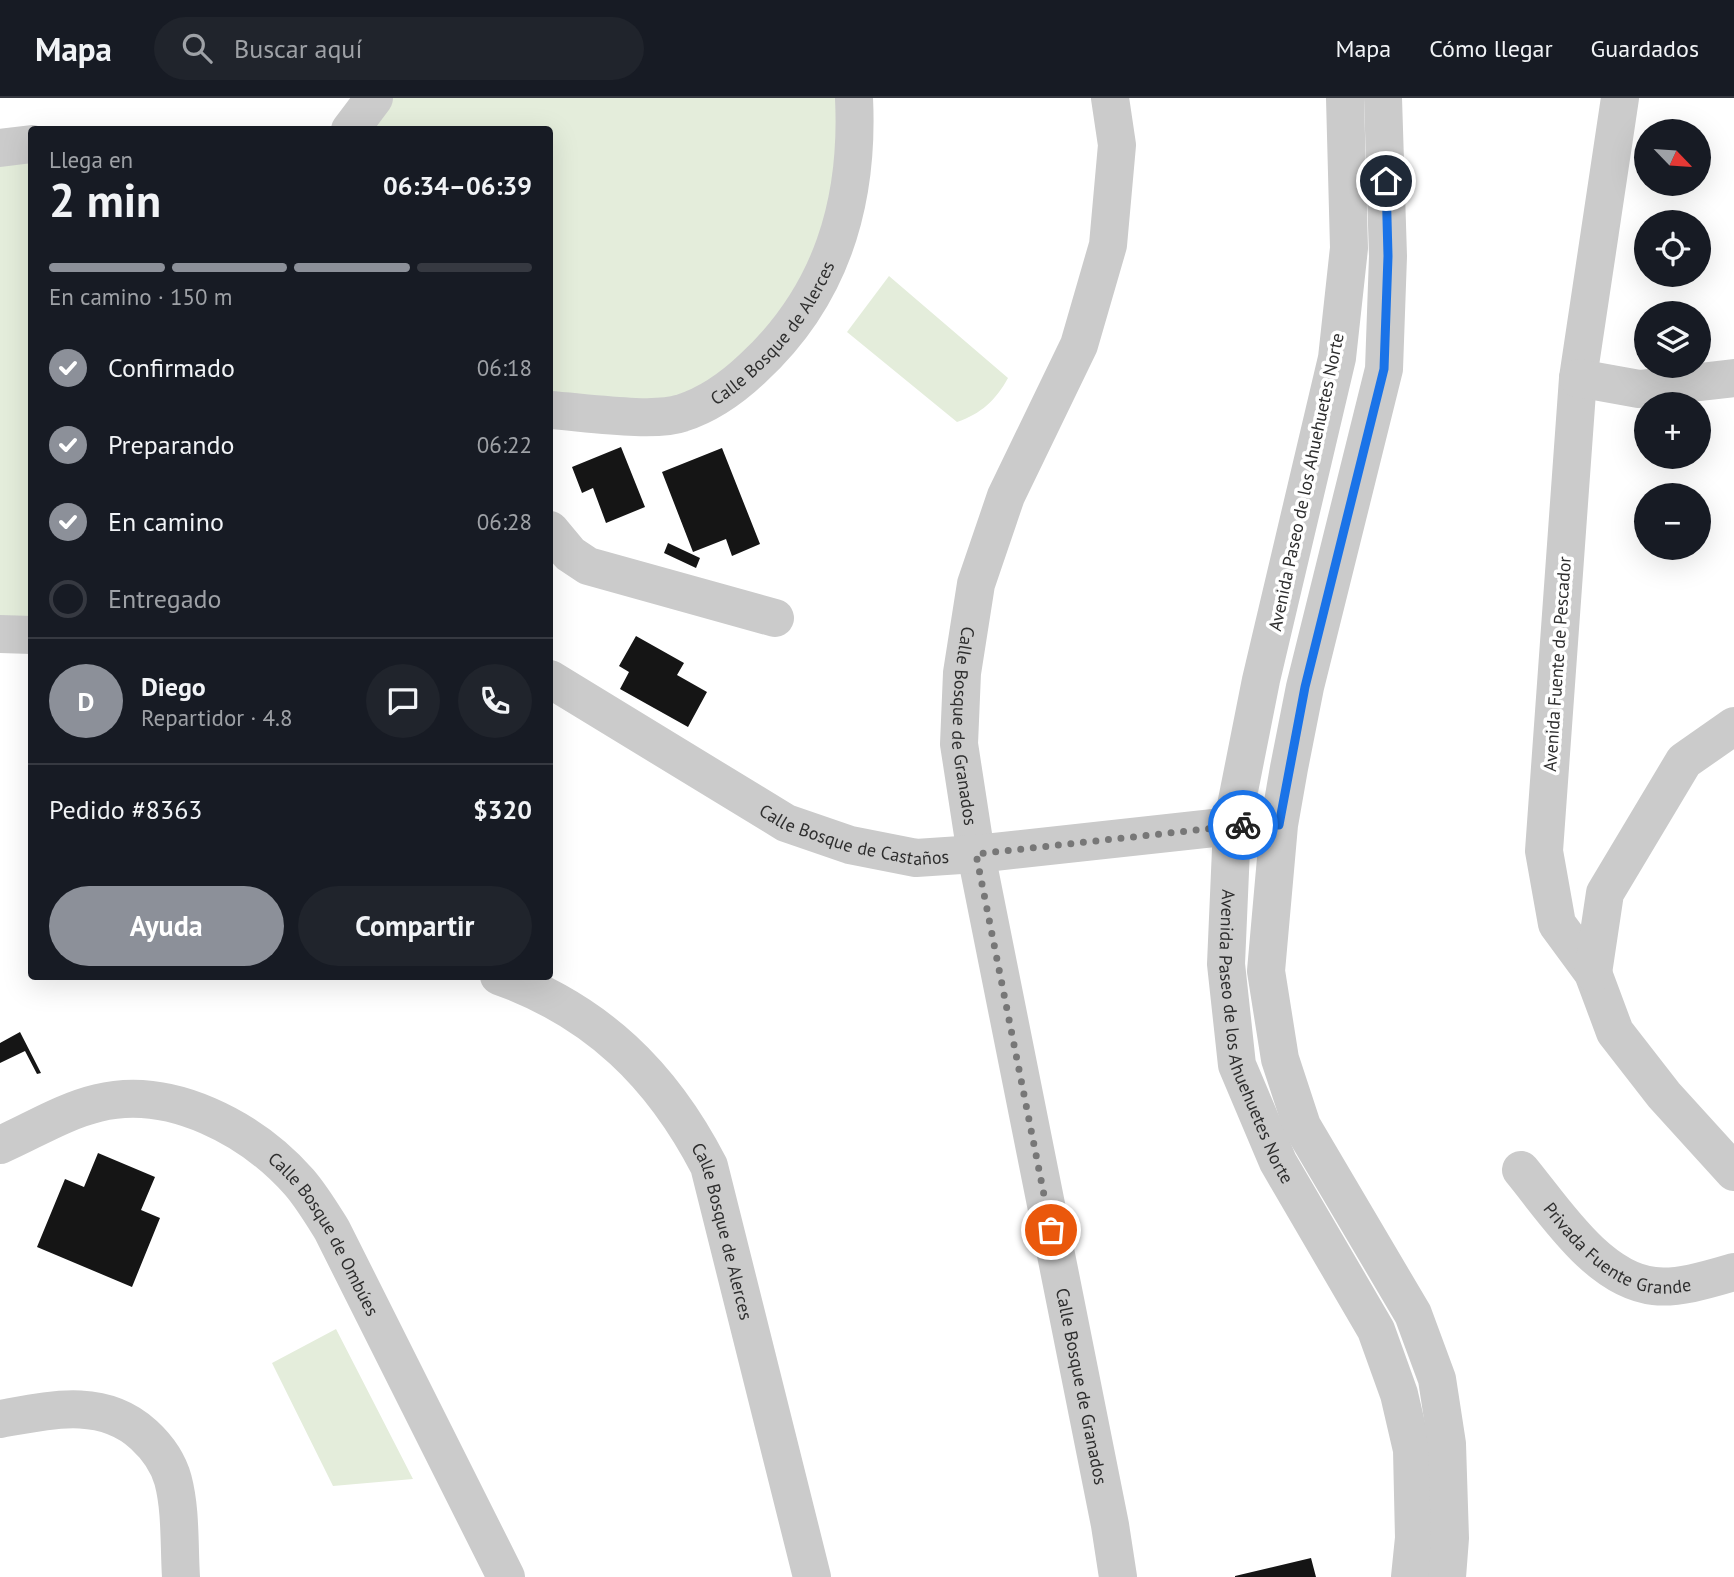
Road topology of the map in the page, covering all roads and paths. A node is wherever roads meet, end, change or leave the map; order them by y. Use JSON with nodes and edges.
{"nodes":[{"id":1,"x":374,"y":98,"type":"edge"},
{"id":2,"x":854,"y":98,"type":"edge"},
{"id":3,"x":1110,"y":98,"type":"edge"},
{"id":4,"x":1345,"y":98,"type":"edge"},
{"id":5,"x":1383,"y":98,"type":"edge"},
{"id":6,"x":1620,"y":98,"type":"edge"},
{"id":7,"x":353,"y":126,"type":"edge"},
{"id":8,"x":28,"y":144,"type":"edge"},
{"id":9,"x":0,"y":148,"type":"edge"},
{"id":10,"x":1578,"y":378,"type":"junction"},
{"id":11,"x":1734,"y":378,"type":"edge"},
{"id":12,"x":553,"y":411,"type":"edge"},
{"id":13,"x":553,"y":534,"type":"edge"},
{"id":14,"x":775,"y":618,"type":"dead end"},
{"id":15,"x":0,"y":634,"type":"edge"},
{"id":16,"x":28,"y":635,"type":"edge"},
{"id":17,"x":553,"y":681,"type":"edge"},
{"id":18,"x":1734,"y":726,"type":"edge"},
{"id":19,"x":1279,"y":825,"type":"junction"},
{"id":20,"x":1232,"y":826,"type":"junction"},
{"id":21,"x":976,"y":854,"type":"junction"},
{"id":22,"x":1593,"y":973,"type":"junction"},
{"id":23,"x":508,"y":980,"type":"edge"},
{"id":24,"x":0,"y":1145,"type":"edge"},
{"id":25,"x":1521,"y":1170,"type":"dead end"},
{"id":26,"x":1734,"y":1172,"type":"edge"},
{"id":27,"x":1734,"y":1272,"type":"edge"},
{"id":28,"x":0,"y":1419,"type":"edge"},
{"id":29,"x":181,"y":1577,"type":"edge"},
{"id":30,"x":506,"y":1577,"type":"edge"},
{"id":31,"x":811,"y":1577,"type":"edge"},
{"id":32,"x":1118,"y":1577,"type":"edge"},
{"id":33,"x":1410,"y":1577,"type":"edge"},
{"id":34,"x":1447,"y":1577,"type":"edge"}],
"edges":[{"from":1,"to":7,"type":"street"},
{"from":2,"to":12,"type":"street","name":"Calle Bosque de Alerces"},
{"from":3,"to":21,"type":"street","name":"Calle Bosque de Granados"},
{"from":4,"to":20,"type":"street","name":"Avenida Paseo de los Ahuehuetes Norte"},
{"from":5,"to":19,"type":"street","name":"Avenida Paseo de los Ahuehuetes Norte"},
{"from":6,"to":10,"type":"street","name":"Avenida Fuente de Pescador"},
{"from":8,"to":9,"type":"street"},
{"from":10,"to":11,"type":"street"},
{"from":10,"to":22,"type":"street","name":"Avenida Fuente de Pescador"},
{"from":13,"to":14,"type":"street"},
{"from":15,"to":16,"type":"street"},
{"from":17,"to":21,"type":"street","name":"Calle Bosque de Castaños"},
{"from":18,"to":22,"type":"street"},
{"from":19,"to":20,"type":"street","name":"Calle Bosque de Castaños"},
{"from":19,"to":34,"type":"street","name":"Avenida Paseo de los Ahuehuetes Norte"},
{"from":20,"to":21,"type":"street","name":"Calle Bosque de Castaños"},
{"from":20,"to":33,"type":"street","name":"Avenida Paseo de los Ahuehuetes Norte"},
{"from":21,"to":32,"type":"street","name":"Calle Bosque de Granados"},
{"from":22,"to":26,"type":"street","name":"Avenida Fuente de Pescador"},
{"from":23,"to":31,"type":"street","name":"Calle Bosque de Alerces"},
{"from":24,"to":30,"type":"street","name":"Calle Bosque de Ombúes"},
{"from":25,"to":27,"type":"street","name":"Privada Fuente Grande"},
{"from":28,"to":29,"type":"street"}]}
